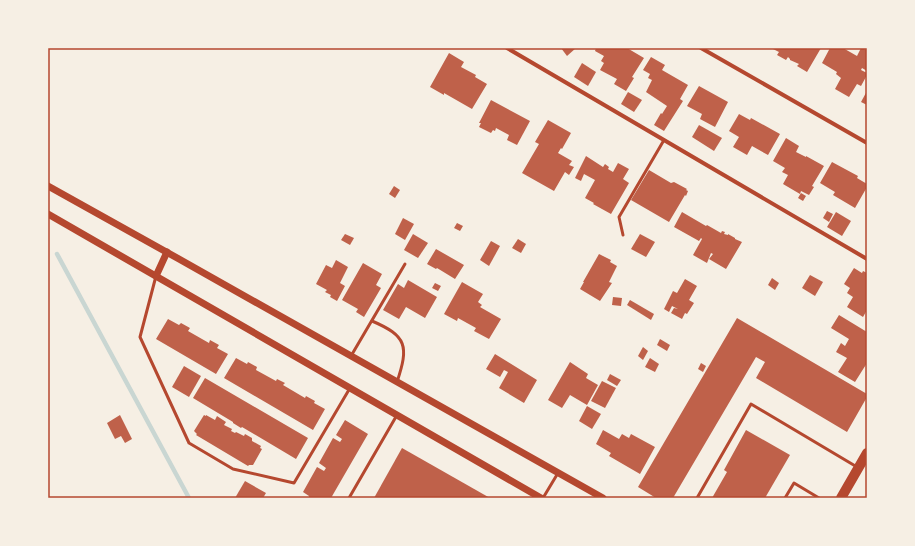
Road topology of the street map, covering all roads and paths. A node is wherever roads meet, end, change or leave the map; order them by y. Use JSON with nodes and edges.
{"nodes":[{"id":1,"x":507,"y":48,"type":"edge"},
{"id":2,"x":701,"y":48,"type":"edge"},
{"id":3,"x":664,"y":140,"type":"junction"},
{"id":4,"x":867,"y":143,"type":"edge"},
{"id":5,"x":48,"y":186,"type":"edge"},
{"id":6,"x":48,"y":214,"type":"edge"},
{"id":7,"x":623,"y":235,"type":"dead end"},
{"id":8,"x":167,"y":252,"type":"junction"},
{"id":9,"x":867,"y":259,"type":"edge"},
{"id":10,"x":405,"y":264,"type":"dead end"},
{"id":11,"x":156,"y":276,"type":"junction"},
{"id":12,"x":372,"y":321,"type":"junction"},
{"id":13,"x":351,"y":356,"type":"junction"},
{"id":14,"x":397,"y":382,"type":"junction"},
{"id":15,"x":350,"y":388,"type":"junction"},
{"id":16,"x":397,"y":415,"type":"junction"},
{"id":17,"x":867,"y":454,"type":"edge"},
{"id":18,"x":859,"y":468,"type":"junction"},
{"id":19,"x":558,"y":473,"type":"junction"},
{"id":20,"x":349,"y":498,"type":"edge"},
{"id":21,"x":542,"y":498,"type":"edge"},
{"id":22,"x":603,"y":498,"type":"edge"},
{"id":23,"x":697,"y":498,"type":"edge"},
{"id":24,"x":785,"y":498,"type":"edge"},
{"id":25,"x":819,"y":498,"type":"edge"},
{"id":26,"x":841,"y":498,"type":"edge"}],
"edges":[{"from":1,"to":3,"type":"street"},
{"from":2,"to":4,"type":"street"},
{"from":3,"to":7,"type":"lane"},
{"from":3,"to":9,"type":"street"},
{"from":5,"to":8,"type":"street"},
{"from":6,"to":11,"type":"street"},
{"from":8,"to":11,"type":"street"},
{"from":8,"to":13,"type":"street"},
{"from":10,"to":12,"type":"lane"},
{"from":11,"to":15,"type":"street"},
{"from":11,"to":15,"type":"lane"},
{"from":12,"to":13,"type":"lane"},
{"from":12,"to":14,"type":"lane"},
{"from":13,"to":14,"type":"street"},
{"from":14,"to":19,"type":"street"},
{"from":15,"to":16,"type":"street"},
{"from":16,"to":20,"type":"lane"},
{"from":16,"to":21,"type":"street"},
{"from":17,"to":18,"type":"main road"},
{"from":18,"to":23,"type":"lane"},
{"from":18,"to":26,"type":"main road"},
{"from":19,"to":21,"type":"lane"},
{"from":19,"to":22,"type":"street"},
{"from":24,"to":25,"type":"lane"}]}
